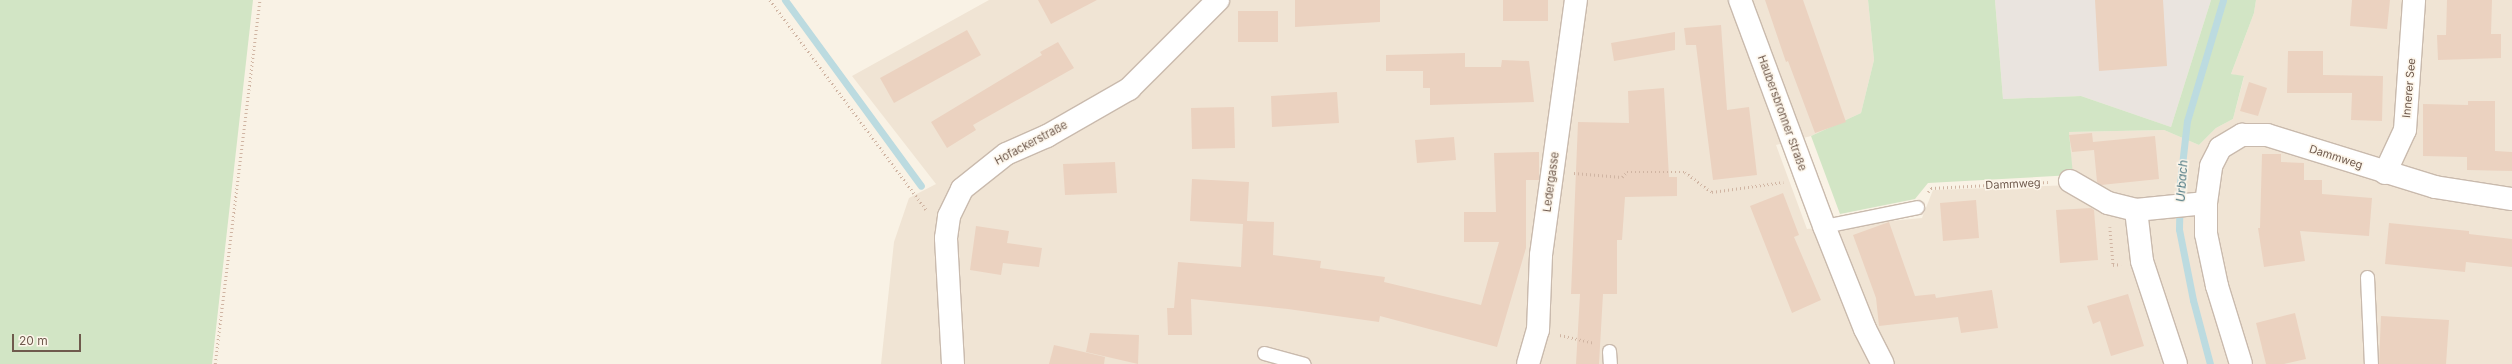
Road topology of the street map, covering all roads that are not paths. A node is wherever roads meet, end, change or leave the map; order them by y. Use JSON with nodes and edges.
{"nodes":[{"id":1,"x":1218,"y":0,"type":"edge"},
{"id":2,"x":1576,"y":0,"type":"edge"},
{"id":3,"x":1740,"y":0,"type":"edge"},
{"id":4,"x":2414,"y":0,"type":"edge"},
{"id":5,"x":2385,"y":173,"type":"junction"},
{"id":6,"x":2070,"y":181,"type":"road end"},
{"id":7,"x":2512,"y":198,"type":"edge"},
{"id":8,"x":2199,"y":204,"type":"junction"},
{"id":9,"x":1917,"y":207,"type":"road end"},
{"id":10,"x":2136,"y":210,"type":"junction"},
{"id":11,"x":1824,"y":226,"type":"junction"},
{"id":12,"x":2367,"y":277,"type":"dead end"},
{"id":13,"x":1264,"y":353,"type":"dead end"},
{"id":14,"x":952,"y":364,"type":"edge"},
{"id":15,"x":1304,"y":364,"type":"edge"},
{"id":16,"x":1528,"y":364,"type":"edge"},
{"id":17,"x":1883,"y":364,"type":"edge"},
{"id":18,"x":2176,"y":364,"type":"edge"},
{"id":19,"x":2241,"y":364,"type":"edge"},
{"id":20,"x":2371,"y":364,"type":"edge"}],
"edges":[{"from":1,"to":14,"type":"street","name":"Hofackerstraße"},
{"from":2,"to":16,"type":"street","name":"Ledergasse"},
{"from":3,"to":11,"type":"street","name":"Haubersbronner Straße"},
{"from":4,"to":5,"type":"street","name":"Innerer See"},
{"from":5,"to":7,"type":"street","name":"Dammweg"},
{"from":5,"to":8,"type":"street","name":"Dammweg"},
{"from":6,"to":10,"type":"street"},
{"from":8,"to":10,"type":"street"},
{"from":8,"to":19,"type":"street","name":"Dammweg"},
{"from":9,"to":11,"type":"lane"},
{"from":10,"to":18,"type":"street"},
{"from":11,"to":17,"type":"street","name":"Haubersbronner Straße"},
{"from":12,"to":20,"type":"lane"},
{"from":13,"to":15,"type":"lane"}]}
